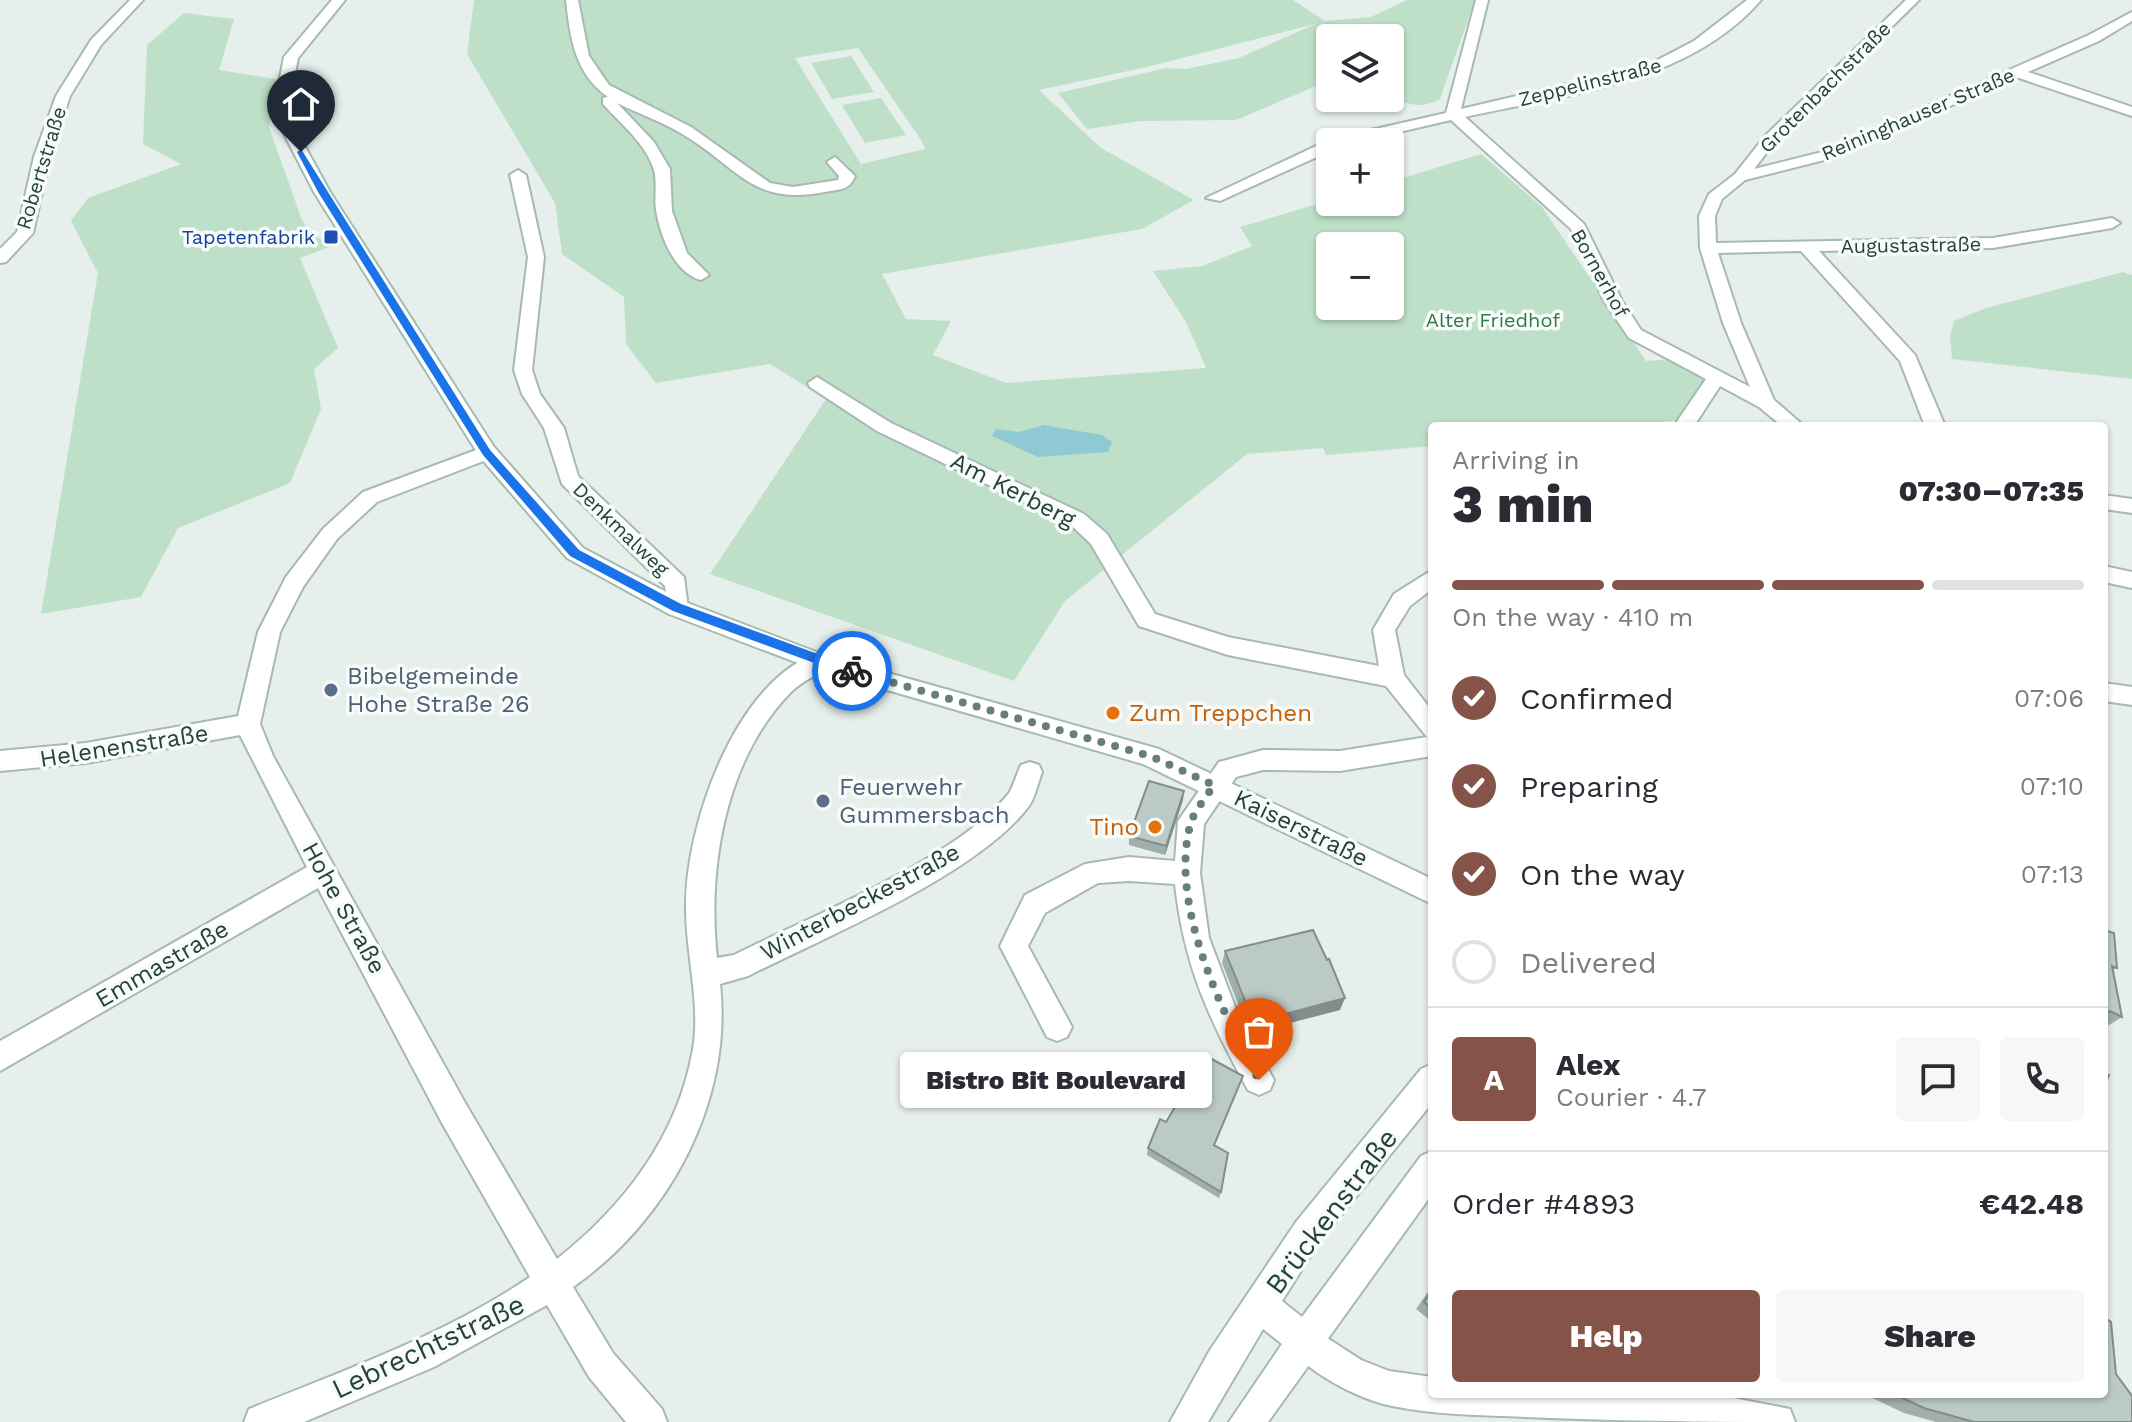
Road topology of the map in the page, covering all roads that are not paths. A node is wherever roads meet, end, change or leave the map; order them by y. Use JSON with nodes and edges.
{"nodes":[{"id":1,"x":137,"y":0,"type":"edge"},
{"id":2,"x":339,"y":0,"type":"edge"},
{"id":3,"x":572,"y":0,"type":"edge"},
{"id":4,"x":1482,"y":0,"type":"edge"},
{"id":5,"x":1755,"y":0,"type":"edge"},
{"id":6,"x":1913,"y":0,"type":"edge"},
{"id":7,"x":2132,"y":16,"type":"edge"},
{"id":8,"x":2017,"y":73,"type":"junction"},
{"id":9,"x":602,"y":89,"type":"junction"},
{"id":10,"x":2132,"y":112,"type":"edge"},
{"id":11,"x":1453,"y":114,"type":"junction"},
{"id":12,"x":1394,"y":128,"type":"edge"},
{"id":13,"x":1316,"y":151,"type":"edge"},
{"id":14,"x":835,"y":162,"type":"dead end"},
{"id":15,"x":518,"y":175,"type":"dead end"},
{"id":16,"x":1740,"y":177,"type":"junction"},
{"id":17,"x":1214,"y":198,"type":"dead end"},
{"id":18,"x":2112,"y":223,"type":"dead end"},
{"id":19,"x":1806,"y":247,"type":"junction"},
{"id":20,"x":1708,"y":248,"type":"junction"},
{"id":21,"x":0,"y":258,"type":"edge"},
{"id":22,"x":701,"y":275,"type":"dead end"},
{"id":23,"x":1718,"y":375,"type":"junction"},
{"id":24,"x":817,"y":383,"type":"dead end"},
{"id":25,"x":1766,"y":403,"type":"junction"},
{"id":26,"x":1687,"y":422,"type":"edge"},
{"id":27,"x":1789,"y":422,"type":"edge"},
{"id":28,"x":1933,"y":422,"type":"edge"},
{"id":29,"x":487,"y":452,"type":"junction"},
{"id":30,"x":2108,"y":503,"type":"edge"},
{"id":31,"x":2132,"y":506,"type":"edge"},
{"id":32,"x":2108,"y":575,"type":"edge"},
{"id":33,"x":2132,"y":580,"type":"edge"},
{"id":34,"x":1428,"y":581,"type":"edge"},
{"id":35,"x":677,"y":608,"type":"junction"},
{"id":36,"x":819,"y":662,"type":"junction"},
{"id":37,"x":1393,"y":678,"type":"junction"},
{"id":38,"x":2108,"y":693,"type":"edge"},
{"id":39,"x":2132,"y":696,"type":"edge"},
{"id":40,"x":248,"y":724,"type":"junction"},
{"id":41,"x":1428,"y":724,"type":"edge"},
{"id":42,"x":1428,"y":747,"type":"edge"},
{"id":43,"x":0,"y":761,"type":"edge"},
{"id":44,"x":1030,"y":772,"type":"dead end"},
{"id":45,"x":1214,"y":785,"type":"junction"},
{"id":46,"x":323,"y":872,"type":"junction"},
{"id":47,"x":1187,"y":873,"type":"junction"},
{"id":48,"x":1428,"y":890,"type":"edge"},
{"id":49,"x":705,"y":974,"type":"junction"},
{"id":50,"x":1057,"y":1027,"type":"dead end"},
{"id":51,"x":0,"y":1057,"type":"edge"},
{"id":52,"x":1259,"y":1080,"type":"dead end"},
{"id":53,"x":1428,"y":1084,"type":"edge"},
{"id":54,"x":1428,"y":1172,"type":"edge"},
{"id":55,"x":553,"y":1284,"type":"junction"},
{"id":56,"x":1261,"y":1306,"type":"junction"},
{"id":57,"x":1304,"y":1340,"type":"junction"},
{"id":58,"x":1428,"y":1394,"type":"edge"},
{"id":59,"x":1497,"y":1398,"type":"edge"},
{"id":60,"x":262,"y":1422,"type":"edge"},
{"id":61,"x":649,"y":1422,"type":"edge"},
{"id":62,"x":1188,"y":1422,"type":"edge"},
{"id":63,"x":1247,"y":1422,"type":"edge"},
{"id":64,"x":1777,"y":1422,"type":"edge"}],
"edges":[{"from":1,"to":21,"type":"street","name":"Robertstraße"},
{"from":2,"to":29,"type":"street","name":"Kaiserstraße"},
{"from":3,"to":9,"type":"street"},
{"from":4,"to":11,"type":"street"},
{"from":5,"to":11,"type":"street","name":"Zeppelinstraße"},
{"from":6,"to":16,"type":"street","name":"Grotenbachstraße"},
{"from":7,"to":8,"type":"street","name":"Reininghauser Straße"},
{"from":8,"to":10,"type":"street"},
{"from":8,"to":16,"type":"street","name":"Reininghauser Straße"},
{"from":9,"to":14,"type":"street"},
{"from":9,"to":22,"type":"street"},
{"from":11,"to":12,"type":"street"},
{"from":11,"to":23,"type":"street","name":"Bornerhof"},
{"from":13,"to":17,"type":"street"},
{"from":15,"to":35,"type":"street","name":"Denkmalweg"},
{"from":16,"to":20,"type":"street"},
{"from":18,"to":19,"type":"street","name":"Augustastraße"},
{"from":19,"to":20,"type":"street","name":"Augustastraße"},
{"from":19,"to":28,"type":"street"},
{"from":20,"to":25,"type":"street"},
{"from":23,"to":25,"type":"street","name":"Bornerhof"},
{"from":23,"to":26,"type":"street"},
{"from":24,"to":37,"type":"street","name":"Am Kerberg"},
{"from":25,"to":27,"type":"street"},
{"from":29,"to":35,"type":"street","name":"Kaiserstraße"},
{"from":29,"to":40,"type":"street"},
{"from":30,"to":31,"type":"street"},
{"from":32,"to":33,"type":"street"},
{"from":34,"to":37,"type":"street"},
{"from":35,"to":36,"type":"street","name":"Kaiserstraße"},
{"from":36,"to":45,"type":"street","name":"Kaiserstraße"},
{"from":36,"to":49,"type":"street","name":"Lebrechtstraße"},
{"from":37,"to":41,"type":"street"},
{"from":38,"to":39,"type":"street"},
{"from":40,"to":43,"type":"street","name":"Helenenstraße"},
{"from":40,"to":46,"type":"street","name":"Hohe Straße"},
{"from":42,"to":45,"type":"street"},
{"from":44,"to":49,"type":"street","name":"Winterbeckestraße"},
{"from":45,"to":47,"type":"street"},
{"from":45,"to":48,"type":"street","name":"Kaiserstraße"},
{"from":46,"to":51,"type":"street","name":"Emmastraße"},
{"from":46,"to":55,"type":"street","name":"Hohe Straße"},
{"from":47,"to":50,"type":"street"},
{"from":47,"to":52,"type":"street"},
{"from":49,"to":55,"type":"street","name":"Lebrechtstraße"},
{"from":53,"to":56,"type":"street","name":"Brückenstraße"},
{"from":54,"to":57,"type":"street"},
{"from":55,"to":60,"type":"street","name":"Lebrechtstraße"},
{"from":55,"to":61,"type":"street","name":"Hohe Straße"},
{"from":56,"to":57,"type":"street","name":"Brückenstraße"},
{"from":56,"to":62,"type":"street","name":"Brückenstraße"},
{"from":57,"to":58,"type":"street","name":"Brückenstraße"},
{"from":57,"to":63,"type":"street"},
{"from":59,"to":64,"type":"street","name":"Brückenstraße"}]}
